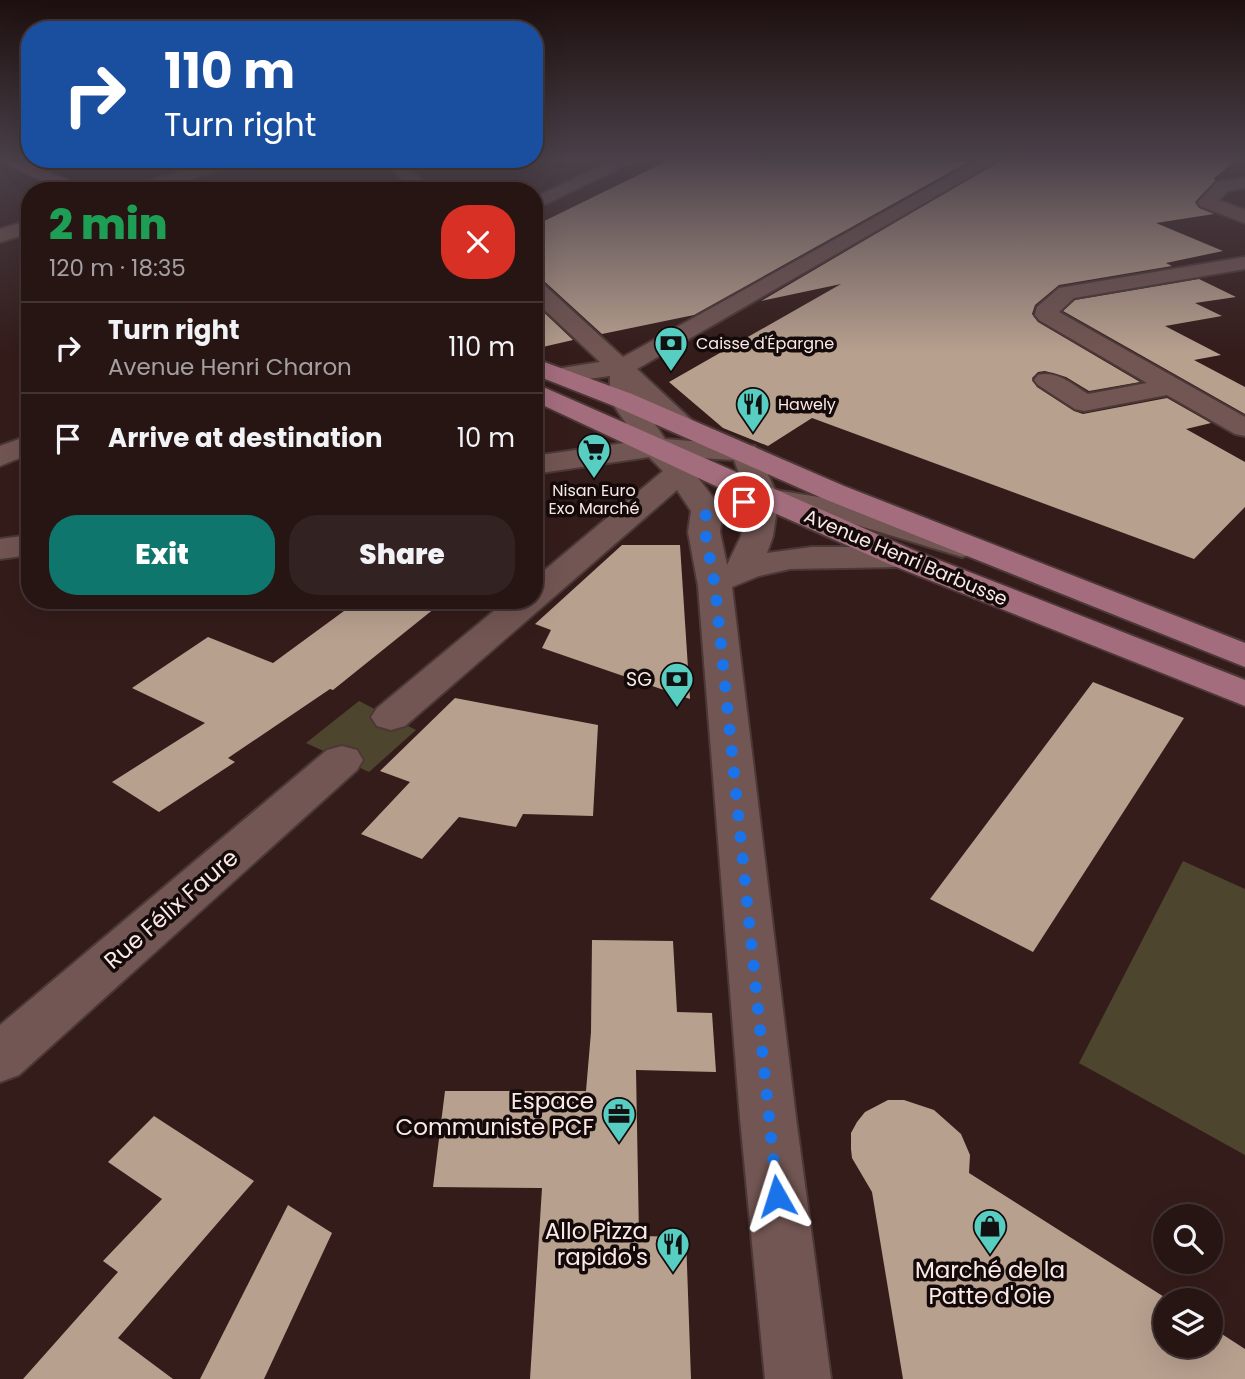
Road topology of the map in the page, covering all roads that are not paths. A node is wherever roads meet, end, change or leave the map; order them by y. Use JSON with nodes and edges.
{"nodes":[{"id":1,"x":875,"y":225,"type":"edge"},
{"id":2,"x":21,"y":229,"type":"edge"},
{"id":3,"x":0,"y":236,"type":"edge"},
{"id":4,"x":1245,"y":263,"type":"edge"},
{"id":5,"x":543,"y":296,"type":"edge"},
{"id":6,"x":623,"y":367,"type":"junction"},
{"id":7,"x":546,"y":371,"type":"edge"},
{"id":8,"x":1047,"y":380,"type":"dead end"},
{"id":9,"x":1171,"y":386,"type":"junction"},
{"id":10,"x":543,"y":395,"type":"edge"},
{"id":11,"x":623,"y":400,"type":"junction"},
{"id":12,"x":684,"y":426,"type":"junction"},
{"id":13,"x":1245,"y":428,"type":"edge"},
{"id":14,"x":21,"y":447,"type":"edge"},
{"id":15,"x":656,"y":447,"type":"junction"},
{"id":16,"x":745,"y":452,"type":"junction"},
{"id":17,"x":0,"y":457,"type":"edge"},
{"id":18,"x":543,"y":464,"type":"edge"},
{"id":19,"x":680,"y":472,"type":"junction"},
{"id":20,"x":763,"y":497,"type":"junction"},
{"id":21,"x":706,"y":511,"type":"junction"},
{"id":22,"x":21,"y":546,"type":"edge"},
{"id":23,"x":0,"y":549,"type":"edge"},
{"id":24,"x":901,"y":557,"type":"junction"},
{"id":25,"x":1006,"y":560,"type":"junction"},
{"id":26,"x":730,"y":577,"type":"junction"},
{"id":27,"x":543,"y":588,"type":"edge"},
{"id":28,"x":518,"y":609,"type":"edge"},
{"id":29,"x":1245,"y":656,"type":"edge"},
{"id":30,"x":1245,"y":694,"type":"edge"},
{"id":31,"x":391,"y":717,"type":"dead end"},
{"id":32,"x":342,"y":760,"type":"dead end"},
{"id":33,"x":0,"y":1058,"type":"edge"},
{"id":34,"x":798,"y":1379,"type":"edge"}],
"edges":[{"from":1,"to":6,"type":"street"},
{"from":2,"to":3,"type":"street"},
{"from":4,"to":9,"type":"street"},
{"from":5,"to":6,"type":"street"},
{"from":6,"to":7,"type":"street"},
{"from":6,"to":11,"type":"street"},
{"from":6,"to":12,"type":"street"},
{"from":7,"to":11,"type":"main road","name":"Avenue Henri Barbusse"},
{"from":8,"to":9,"type":"street"},
{"from":9,"to":13,"type":"street"},
{"from":10,"to":15,"type":"main road","name":"Avenue Henri Barbusse"},
{"from":11,"to":12,"type":"main road","name":"Avenue Henri Barbusse"},
{"from":11,"to":15,"type":"street"},
{"from":12,"to":16,"type":"main road","name":"Avenue Henri Barbusse"},
{"from":14,"to":17,"type":"street"},
{"from":15,"to":16,"type":"street"},
{"from":15,"to":18,"type":"street"},
{"from":15,"to":19,"type":"street"},
{"from":15,"to":20,"type":"main road","name":"Avenue Henri Barbusse"},
{"from":16,"to":20,"type":"street"},
{"from":16,"to":25,"type":"main road","name":"Avenue Henri Barbusse"},
{"from":19,"to":21,"type":"street"},
{"from":19,"to":27,"type":"street"},
{"from":20,"to":21,"type":"street"},
{"from":20,"to":24,"type":"main road","name":"Avenue Henri Barbusse"},
{"from":20,"to":25,"type":"street"},
{"from":20,"to":26,"type":"street"},
{"from":21,"to":26,"type":"street"},
{"from":22,"to":23,"type":"street"},
{"from":24,"to":26,"type":"street"},
{"from":24,"to":30,"type":"main road","name":"Avenue Henri Barbusse"},
{"from":25,"to":29,"type":"main road","name":"Avenue Henri Barbusse"},
{"from":26,"to":34,"type":"street"},
{"from":28,"to":31,"type":"street"},
{"from":32,"to":33,"type":"street","name":"Rue Félix Faure"}]}
